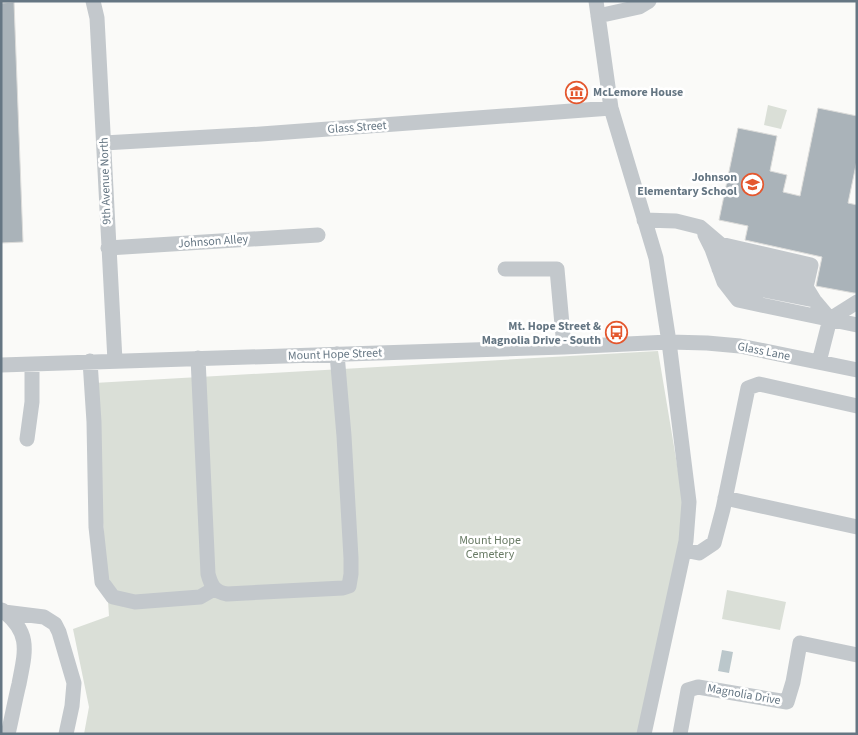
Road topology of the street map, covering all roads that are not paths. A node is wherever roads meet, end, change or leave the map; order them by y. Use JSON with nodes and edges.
{"nodes":[{"id":1,"x":93,"y":1,"type":"edge"},
{"id":2,"x":650,"y":1,"type":"edge"},
{"id":3,"x":624,"y":6,"type":"edge"},
{"id":4,"x":597,"y":8,"type":"edge"},
{"id":5,"x":611,"y":108,"type":"junction"},
{"id":6,"x":104,"y":143,"type":"junction"},
{"id":7,"x":644,"y":220,"type":"junction"},
{"id":8,"x":700,"y":227,"type":"junction"},
{"id":9,"x":318,"y":234,"type":"dead end"},
{"id":10,"x":108,"y":248,"type":"junction"},
{"id":11,"x":505,"y":269,"type":"dead end"},
{"id":12,"x":720,"y":270,"type":"junction"},
{"id":13,"x":809,"y":288,"type":"junction"},
{"id":14,"x":857,"y":302,"type":"edge"},
{"id":15,"x":830,"y":318,"type":"junction"},
{"id":16,"x":857,"y":325,"type":"edge"},
{"id":17,"x":670,"y":342,"type":"junction"},
{"id":18,"x":564,"y":347,"type":"junction"},
{"id":19,"x":338,"y":354,"type":"junction"},
{"id":20,"x":198,"y":358,"type":"junction"},
{"id":21,"x":90,"y":361,"type":"junction"},
{"id":22,"x":115,"y":361,"type":"junction"},
{"id":23,"x":819,"y":362,"type":"junction"},
{"id":24,"x":32,"y":364,"type":"junction"},
{"id":25,"x":1,"y":365,"type":"edge"},
{"id":26,"x":857,"y":370,"type":"edge"},
{"id":27,"x":857,"y":406,"type":"edge"},
{"id":28,"x":27,"y":439,"type":"dead end"},
{"id":29,"x":725,"y":498,"type":"junction"},
{"id":30,"x":857,"y":527,"type":"edge"},
{"id":31,"x":684,"y":550,"type":"junction"},
{"id":32,"x":214,"y":589,"type":"junction"},
{"id":33,"x":3,"y":610,"type":"edge"},
{"id":34,"x":857,"y":655,"type":"edge"},
{"id":35,"x":8,"y":734,"type":"edge"},
{"id":36,"x":66,"y":734,"type":"edge"},
{"id":37,"x":644,"y":734,"type":"edge"},
{"id":38,"x":680,"y":734,"type":"edge"}],
"edges":[{"from":1,"to":6,"type":"street","name":"9th Avenue North"},
{"from":2,"to":3,"type":"street"},
{"from":3,"to":4,"type":"street"},
{"from":4,"to":5,"type":"street"},
{"from":5,"to":6,"type":"street","name":"Glass Street"},
{"from":5,"to":7,"type":"street"},
{"from":6,"to":10,"type":"street","name":"9th Avenue North"},
{"from":7,"to":8,"type":"street"},
{"from":7,"to":17,"type":"street"},
{"from":8,"to":12,"type":"street"},
{"from":8,"to":13,"type":"street"},
{"from":9,"to":10,"type":"street","name":"Johnson Alley"},
{"from":10,"to":22,"type":"street","name":"9th Avenue North"},
{"from":11,"to":18,"type":"street"},
{"from":12,"to":13,"type":"street"},
{"from":12,"to":13,"type":"street"},
{"from":12,"to":15,"type":"street"},
{"from":13,"to":15,"type":"street"},
{"from":14,"to":15,"type":"street"},
{"from":15,"to":16,"type":"street"},
{"from":15,"to":23,"type":"street"},
{"from":17,"to":18,"type":"street","name":"Mount Hope Street"},
{"from":17,"to":23,"type":"street","name":"Glass Lane"},
{"from":17,"to":31,"type":"street"},
{"from":18,"to":19,"type":"street","name":"Mount Hope Street"},
{"from":19,"to":20,"type":"street","name":"Mount Hope Street"},
{"from":19,"to":32,"type":"street"},
{"from":20,"to":22,"type":"street","name":"Mount Hope Street"},
{"from":20,"to":32,"type":"street"},
{"from":21,"to":22,"type":"street","name":"Mount Hope Street"},
{"from":21,"to":24,"type":"street","name":"Mount Hope Street"},
{"from":21,"to":32,"type":"street"},
{"from":23,"to":26,"type":"street","name":"Glass Lane"},
{"from":24,"to":25,"type":"street","name":"Mount Hope Street"},
{"from":24,"to":28,"type":"street"},
{"from":27,"to":29,"type":"street"},
{"from":29,"to":30,"type":"street"},
{"from":29,"to":31,"type":"street"},
{"from":31,"to":37,"type":"street"},
{"from":33,"to":35,"type":"street"},
{"from":33,"to":36,"type":"street"},
{"from":34,"to":38,"type":"street","name":"Magnolia Drive"}]}
